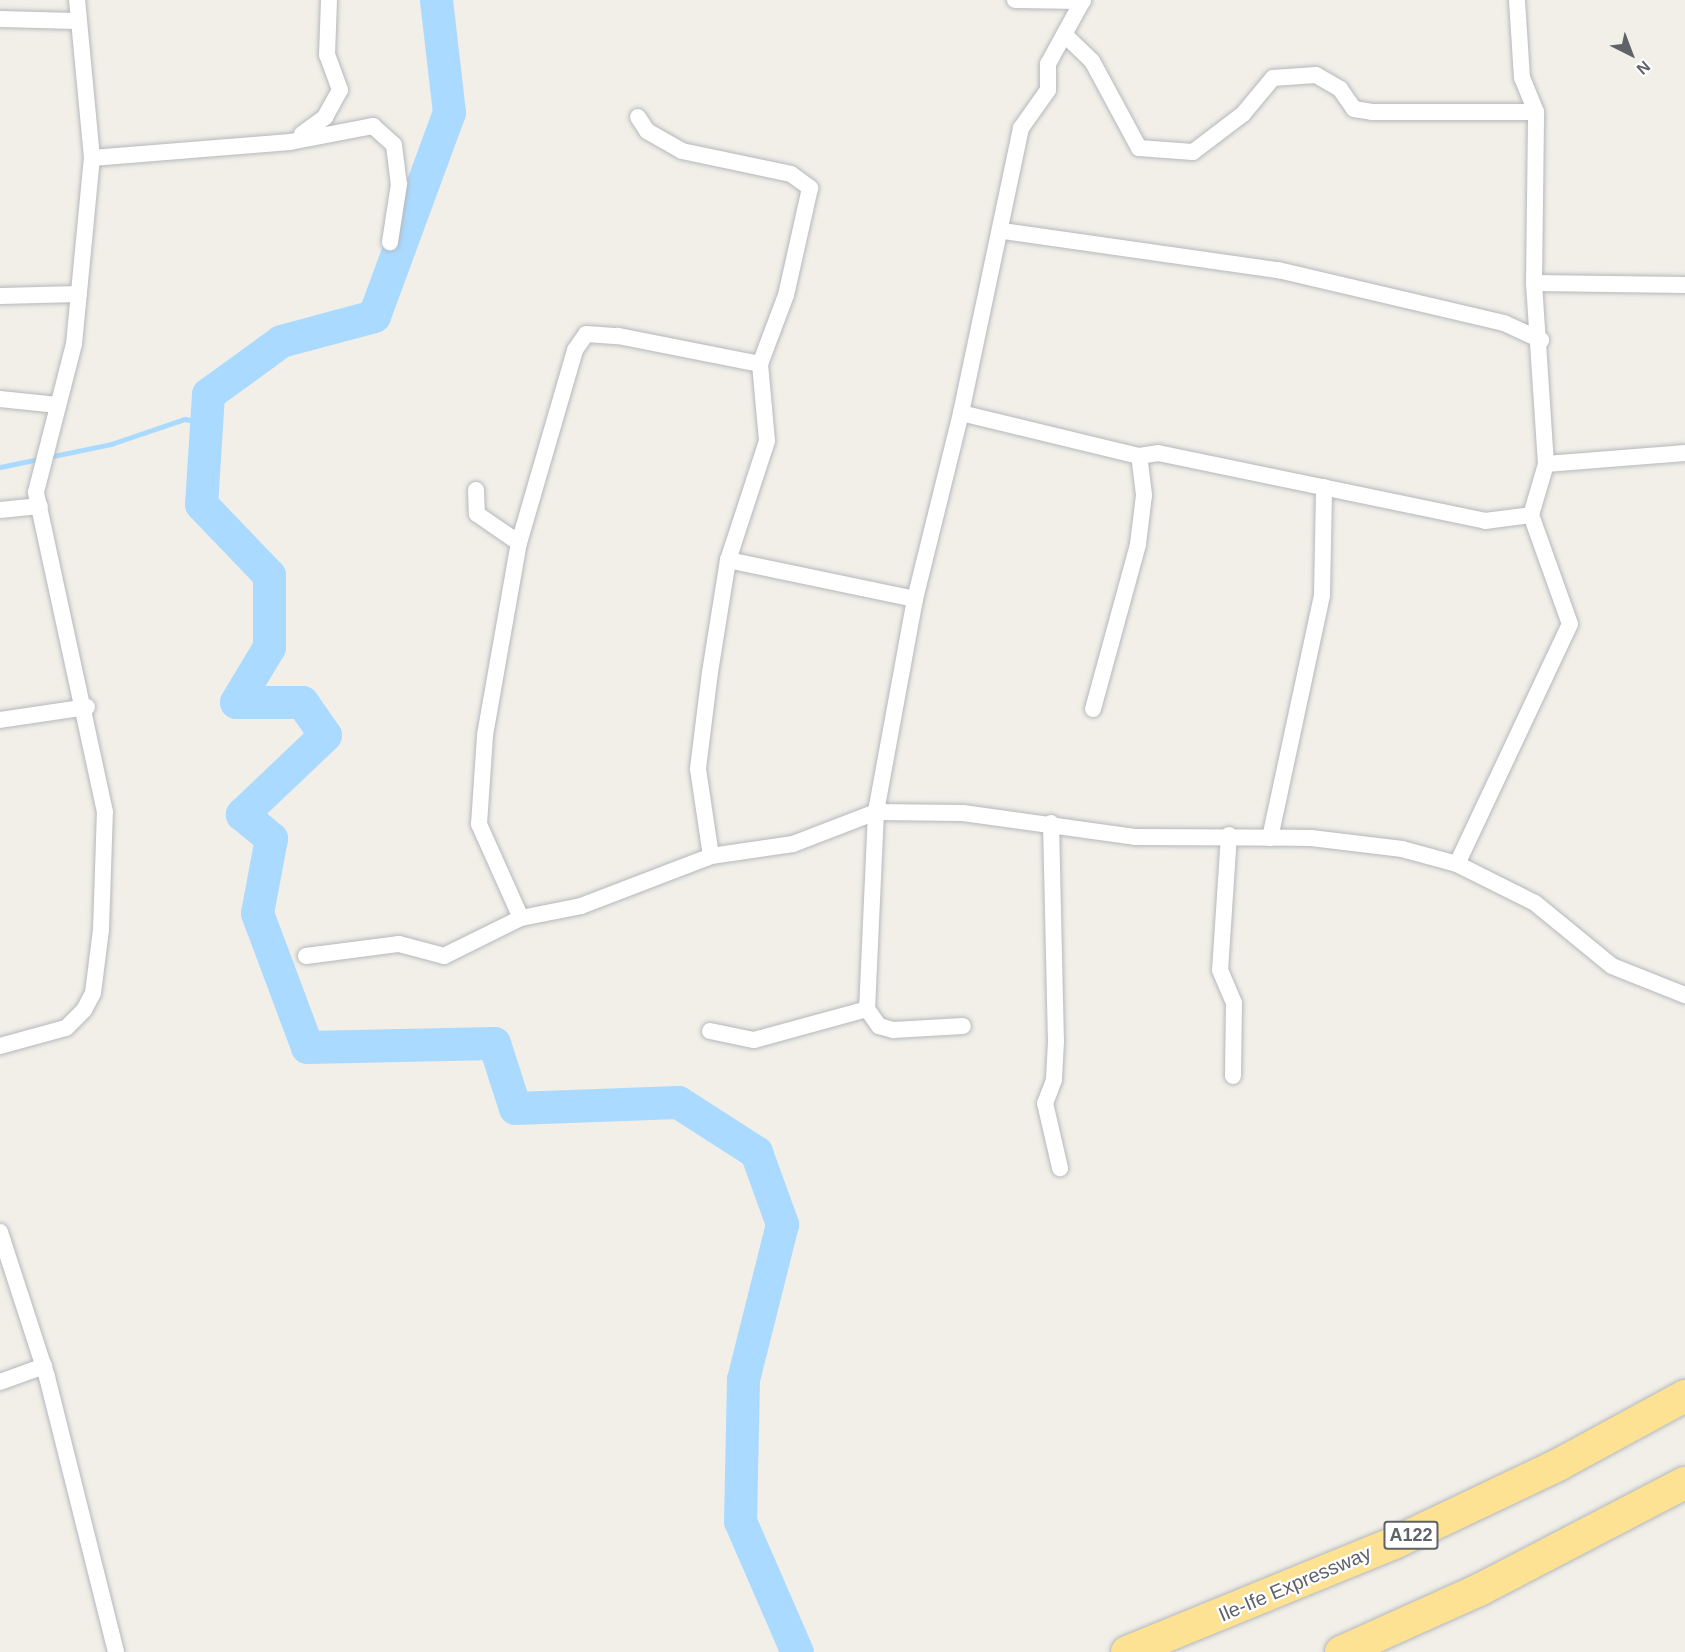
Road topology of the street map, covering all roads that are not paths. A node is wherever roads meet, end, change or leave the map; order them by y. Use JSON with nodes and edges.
{"nodes":[{"id":1,"x":77,"y":0,"type":"edge"},
{"id":2,"x":329,"y":0,"type":"edge"},
{"id":3,"x":1015,"y":0,"type":"edge"},
{"id":4,"x":1517,"y":0,"type":"edge"},
{"id":5,"x":1083,"y":1,"type":"edge"},
{"id":6,"x":0,"y":19,"type":"edge"},
{"id":7,"x":76,"y":21,"type":"junction"},
{"id":8,"x":1066,"y":36,"type":"junction"},
{"id":9,"x":1536,"y":112,"type":"junction"},
{"id":10,"x":638,"y":117,"type":"dead end"},
{"id":11,"x":290,"y":142,"type":"junction"},
{"id":12,"x":92,"y":158,"type":"junction"},
{"id":13,"x":1003,"y":231,"type":"junction"},
{"id":14,"x":390,"y":242,"type":"dead end"},
{"id":15,"x":1534,"y":283,"type":"junction"},
{"id":16,"x":1685,"y":285,"type":"edge"},
{"id":17,"x":79,"y":294,"type":"junction"},
{"id":18,"x":0,"y":296,"type":"edge"},
{"id":19,"x":1541,"y":340,"type":"junction"},
{"id":20,"x":760,"y":364,"type":"junction"},
{"id":21,"x":0,"y":399,"type":"edge"},
{"id":22,"x":58,"y":405,"type":"junction"},
{"id":23,"x":961,"y":413,"type":"junction"},
{"id":24,"x":1685,"y":453,"type":"edge"},
{"id":25,"x":1139,"y":456,"type":"junction"},
{"id":26,"x":1546,"y":464,"type":"junction"},
{"id":27,"x":1324,"y":487,"type":"junction"},
{"id":28,"x":476,"y":490,"type":"dead end"},
{"id":29,"x":39,"y":506,"type":"junction"},
{"id":30,"x":0,"y":510,"type":"edge"},
{"id":31,"x":1531,"y":515,"type":"junction"},
{"id":32,"x":519,"y":543,"type":"junction"},
{"id":33,"x":728,"y":560,"type":"junction"},
{"id":34,"x":915,"y":599,"type":"junction"},
{"id":35,"x":87,"y":707,"type":"junction"},
{"id":36,"x":1093,"y":709,"type":"dead end"},
{"id":37,"x":0,"y":720,"type":"edge"},
{"id":38,"x":876,"y":812,"type":"junction"},
{"id":39,"x":1051,"y":822,"type":"junction"},
{"id":40,"x":1229,"y":836,"type":"junction"},
{"id":41,"x":1270,"y":838,"type":"junction"},
{"id":42,"x":711,"y":856,"type":"junction"},
{"id":43,"x":1457,"y":864,"type":"junction"},
{"id":44,"x":521,"y":918,"type":"junction"},
{"id":45,"x":306,"y":956,"type":"dead end"},
{"id":46,"x":1685,"y":994,"type":"edge"},
{"id":47,"x":867,"y":1009,"type":"junction"},
{"id":48,"x":963,"y":1026,"type":"dead end"},
{"id":49,"x":710,"y":1030,"type":"dead end"},
{"id":50,"x":0,"y":1046,"type":"edge"},
{"id":51,"x":1233,"y":1076,"type":"dead end"},
{"id":52,"x":1060,"y":1168,"type":"dead end"},
{"id":53,"x":0,"y":1233,"type":"edge"},
{"id":54,"x":44,"y":1366,"type":"junction"},
{"id":55,"x":0,"y":1382,"type":"edge"},
{"id":56,"x":1685,"y":1396,"type":"edge"},
{"id":57,"x":1685,"y":1483,"type":"edge"},
{"id":58,"x":116,"y":1652,"type":"edge"},
{"id":59,"x":1127,"y":1652,"type":"edge"},
{"id":60,"x":1341,"y":1652,"type":"edge"}],
"edges":[{"from":1,"to":7,"type":"street"},
{"from":2,"to":11,"type":"street"},
{"from":3,"to":5,"type":"street"},
{"from":4,"to":9,"type":"street"},
{"from":5,"to":8,"type":"street"},
{"from":6,"to":7,"type":"street"},
{"from":7,"to":12,"type":"street"},
{"from":8,"to":9,"type":"street"},
{"from":8,"to":13,"type":"street"},
{"from":9,"to":15,"type":"street"},
{"from":10,"to":20,"type":"street"},
{"from":11,"to":12,"type":"street"},
{"from":11,"to":14,"type":"street"},
{"from":12,"to":17,"type":"street"},
{"from":13,"to":19,"type":"street"},
{"from":13,"to":23,"type":"street"},
{"from":15,"to":16,"type":"street"},
{"from":15,"to":19,"type":"street"},
{"from":17,"to":18,"type":"street"},
{"from":17,"to":22,"type":"street"},
{"from":19,"to":26,"type":"street"},
{"from":20,"to":32,"type":"street"},
{"from":20,"to":33,"type":"street"},
{"from":21,"to":22,"type":"street"},
{"from":22,"to":29,"type":"street"},
{"from":23,"to":25,"type":"street"},
{"from":23,"to":34,"type":"street"},
{"from":24,"to":26,"type":"street"},
{"from":25,"to":27,"type":"street"},
{"from":25,"to":36,"type":"street"},
{"from":26,"to":31,"type":"street"},
{"from":27,"to":31,"type":"street"},
{"from":27,"to":41,"type":"street"},
{"from":28,"to":32,"type":"street"},
{"from":29,"to":30,"type":"street"},
{"from":29,"to":35,"type":"street"},
{"from":31,"to":43,"type":"street"},
{"from":32,"to":44,"type":"street"},
{"from":33,"to":34,"type":"street"},
{"from":33,"to":42,"type":"street"},
{"from":34,"to":38,"type":"street"},
{"from":35,"to":37,"type":"street"},
{"from":35,"to":50,"type":"street"},
{"from":38,"to":39,"type":"street"},
{"from":38,"to":42,"type":"street"},
{"from":38,"to":47,"type":"street"},
{"from":39,"to":40,"type":"street"},
{"from":39,"to":52,"type":"street"},
{"from":40,"to":41,"type":"street"},
{"from":40,"to":51,"type":"street"},
{"from":41,"to":43,"type":"street"},
{"from":42,"to":44,"type":"street"},
{"from":43,"to":46,"type":"street"},
{"from":44,"to":45,"type":"street"},
{"from":47,"to":48,"type":"street"},
{"from":47,"to":49,"type":"street"},
{"from":53,"to":54,"type":"street"},
{"from":54,"to":55,"type":"street"},
{"from":54,"to":58,"type":"street"},
{"from":56,"to":59,"type":"highway","name":"Ile-Ife Expressway","number":"A122"},
{"from":57,"to":60,"type":"highway"}]}
